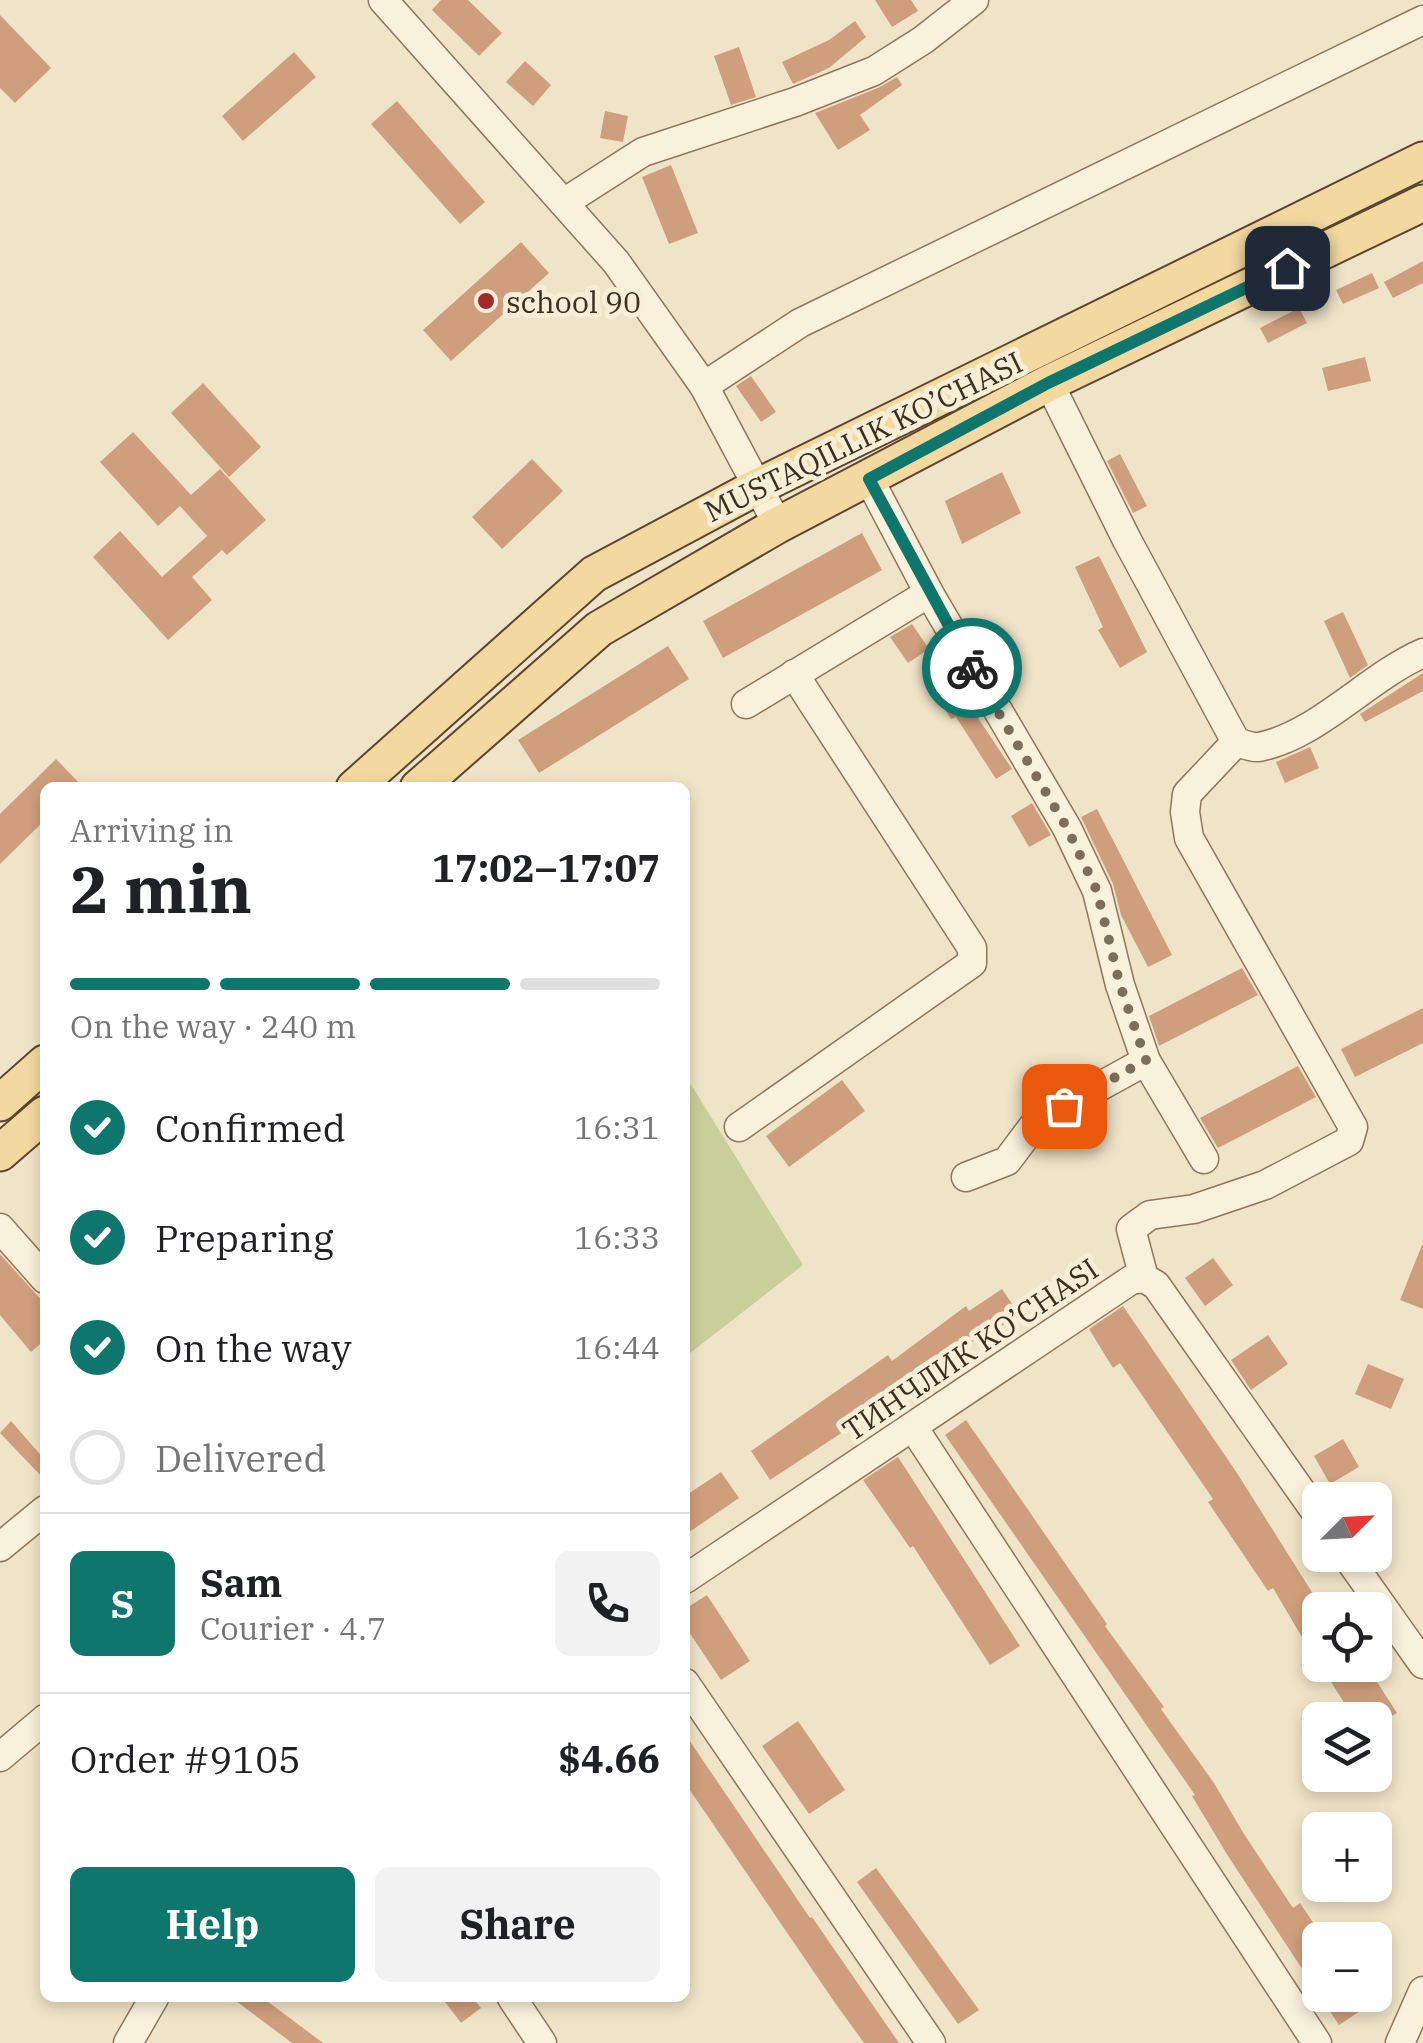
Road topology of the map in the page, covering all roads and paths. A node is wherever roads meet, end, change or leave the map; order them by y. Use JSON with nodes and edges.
{"nodes":[{"id":1,"x":383,"y":0,"type":"edge"},
{"id":2,"x":974,"y":0,"type":"edge"},
{"id":3,"x":1423,"y":20,"type":"edge"},
{"id":4,"x":1423,"y":160,"type":"edge"},
{"id":5,"x":565,"y":202,"type":"junction"},
{"id":6,"x":1423,"y":202,"type":"edge"},
{"id":7,"x":1048,"y":383,"type":"junction"},
{"id":8,"x":704,"y":386,"type":"junction"},
{"id":9,"x":869,"y":479,"type":"junction"},
{"id":10,"x":757,"y":487,"type":"junction"},
{"id":11,"x":778,"y":525,"type":"junction"},
{"id":12,"x":929,"y":593,"type":"junction"},
{"id":13,"x":1423,"y":653,"type":"edge"},
{"id":14,"x":794,"y":674,"type":"junction"},
{"id":15,"x":746,"y":704,"type":"dead end"},
{"id":16,"x":1236,"y":742,"type":"junction"},
{"id":17,"x":361,"y":782,"type":"edge"},
{"id":18,"x":425,"y":782,"type":"edge"},
{"id":19,"x":1146,"y":1060,"type":"junction"},
{"id":20,"x":40,"y":1067,"type":"edge"},
{"id":21,"x":0,"y":1103,"type":"edge"},
{"id":22,"x":40,"y":1118,"type":"edge"},
{"id":23,"x":739,"y":1127,"type":"dead end"},
{"id":24,"x":0,"y":1153,"type":"edge"},
{"id":25,"x":1204,"y":1159,"type":"dead end"},
{"id":26,"x":966,"y":1176,"type":"dead end"},
{"id":27,"x":0,"y":1228,"type":"edge"},
{"id":28,"x":40,"y":1274,"type":"edge"},
{"id":29,"x":1144,"y":1278,"type":"junction"},
{"id":30,"x":914,"y":1427,"type":"junction"},
{"id":31,"x":1302,"y":1492,"type":"edge"},
{"id":32,"x":40,"y":1514,"type":"edge"},
{"id":33,"x":0,"y":1548,"type":"edge"},
{"id":34,"x":1358,"y":1572,"type":"edge"},
{"id":35,"x":690,"y":1576,"type":"edge"},
{"id":36,"x":1423,"y":1664,"type":"edge"},
{"id":37,"x":690,"y":1690,"type":"edge"},
{"id":38,"x":40,"y":1723,"type":"edge"},
{"id":39,"x":0,"y":1757,"type":"edge"},
{"id":40,"x":1423,"y":1991,"type":"edge"},
{"id":41,"x":152,"y":2002,"type":"edge"},
{"id":42,"x":515,"y":2002,"type":"edge"},
{"id":43,"x":128,"y":2043,"type":"edge"},
{"id":44,"x":542,"y":2043,"type":"edge"},
{"id":45,"x":931,"y":2043,"type":"edge"},
{"id":46,"x":1317,"y":2043,"type":"edge"},
{"id":47,"x":1400,"y":2043,"type":"edge"}],
"edges":[{"from":1,"to":5,"type":"street"},
{"from":2,"to":5,"type":"street"},
{"from":3,"to":8,"type":"street"},
{"from":4,"to":10,"type":"main road","name":"MUSTAQILLIK KO’CHASI"},
{"from":5,"to":8,"type":"street"},
{"from":6,"to":7,"type":"main road","name":"MUSTAQILLIK KO’CHASI"},
{"from":7,"to":9,"type":"main road","name":"MUSTAQILLIK KO’CHASI"},
{"from":7,"to":16,"type":"street"},
{"from":8,"to":10,"type":"street"},
{"from":9,"to":11,"type":"main road","name":"MUSTAQILLIK KO’CHASI"},
{"from":9,"to":12,"type":"street"},
{"from":10,"to":11,"type":"street"},
{"from":10,"to":17,"type":"main road","name":"MUSTAQILLIK KO’CHASI"},
{"from":11,"to":18,"type":"main road","name":"MUSTAQILLIK KO’CHASI"},
{"from":12,"to":14,"type":"street"},
{"from":12,"to":19,"type":"street"},
{"from":13,"to":16,"type":"street"},
{"from":14,"to":15,"type":"street"},
{"from":14,"to":23,"type":"street"},
{"from":16,"to":29,"type":"street"},
{"from":19,"to":25,"type":"street"},
{"from":19,"to":26,"type":"street"},
{"from":20,"to":21,"type":"main road"},
{"from":22,"to":24,"type":"main road"},
{"from":27,"to":28,"type":"street"},
{"from":29,"to":30,"type":"street","name":"ТИНЧЛИК KO’CHASI"},
{"from":29,"to":31,"type":"street","name":"ТИНЧЛИК KO’CHASI"},
{"from":30,"to":35,"type":"street","name":"ТИНЧЛИК KO’CHASI"},
{"from":30,"to":46,"type":"street"},
{"from":32,"to":33,"type":"street"},
{"from":34,"to":36,"type":"street"},
{"from":37,"to":45,"type":"street"},
{"from":38,"to":39,"type":"street"},
{"from":40,"to":47,"type":"street"},
{"from":41,"to":43,"type":"street"},
{"from":42,"to":44,"type":"street"}]}
